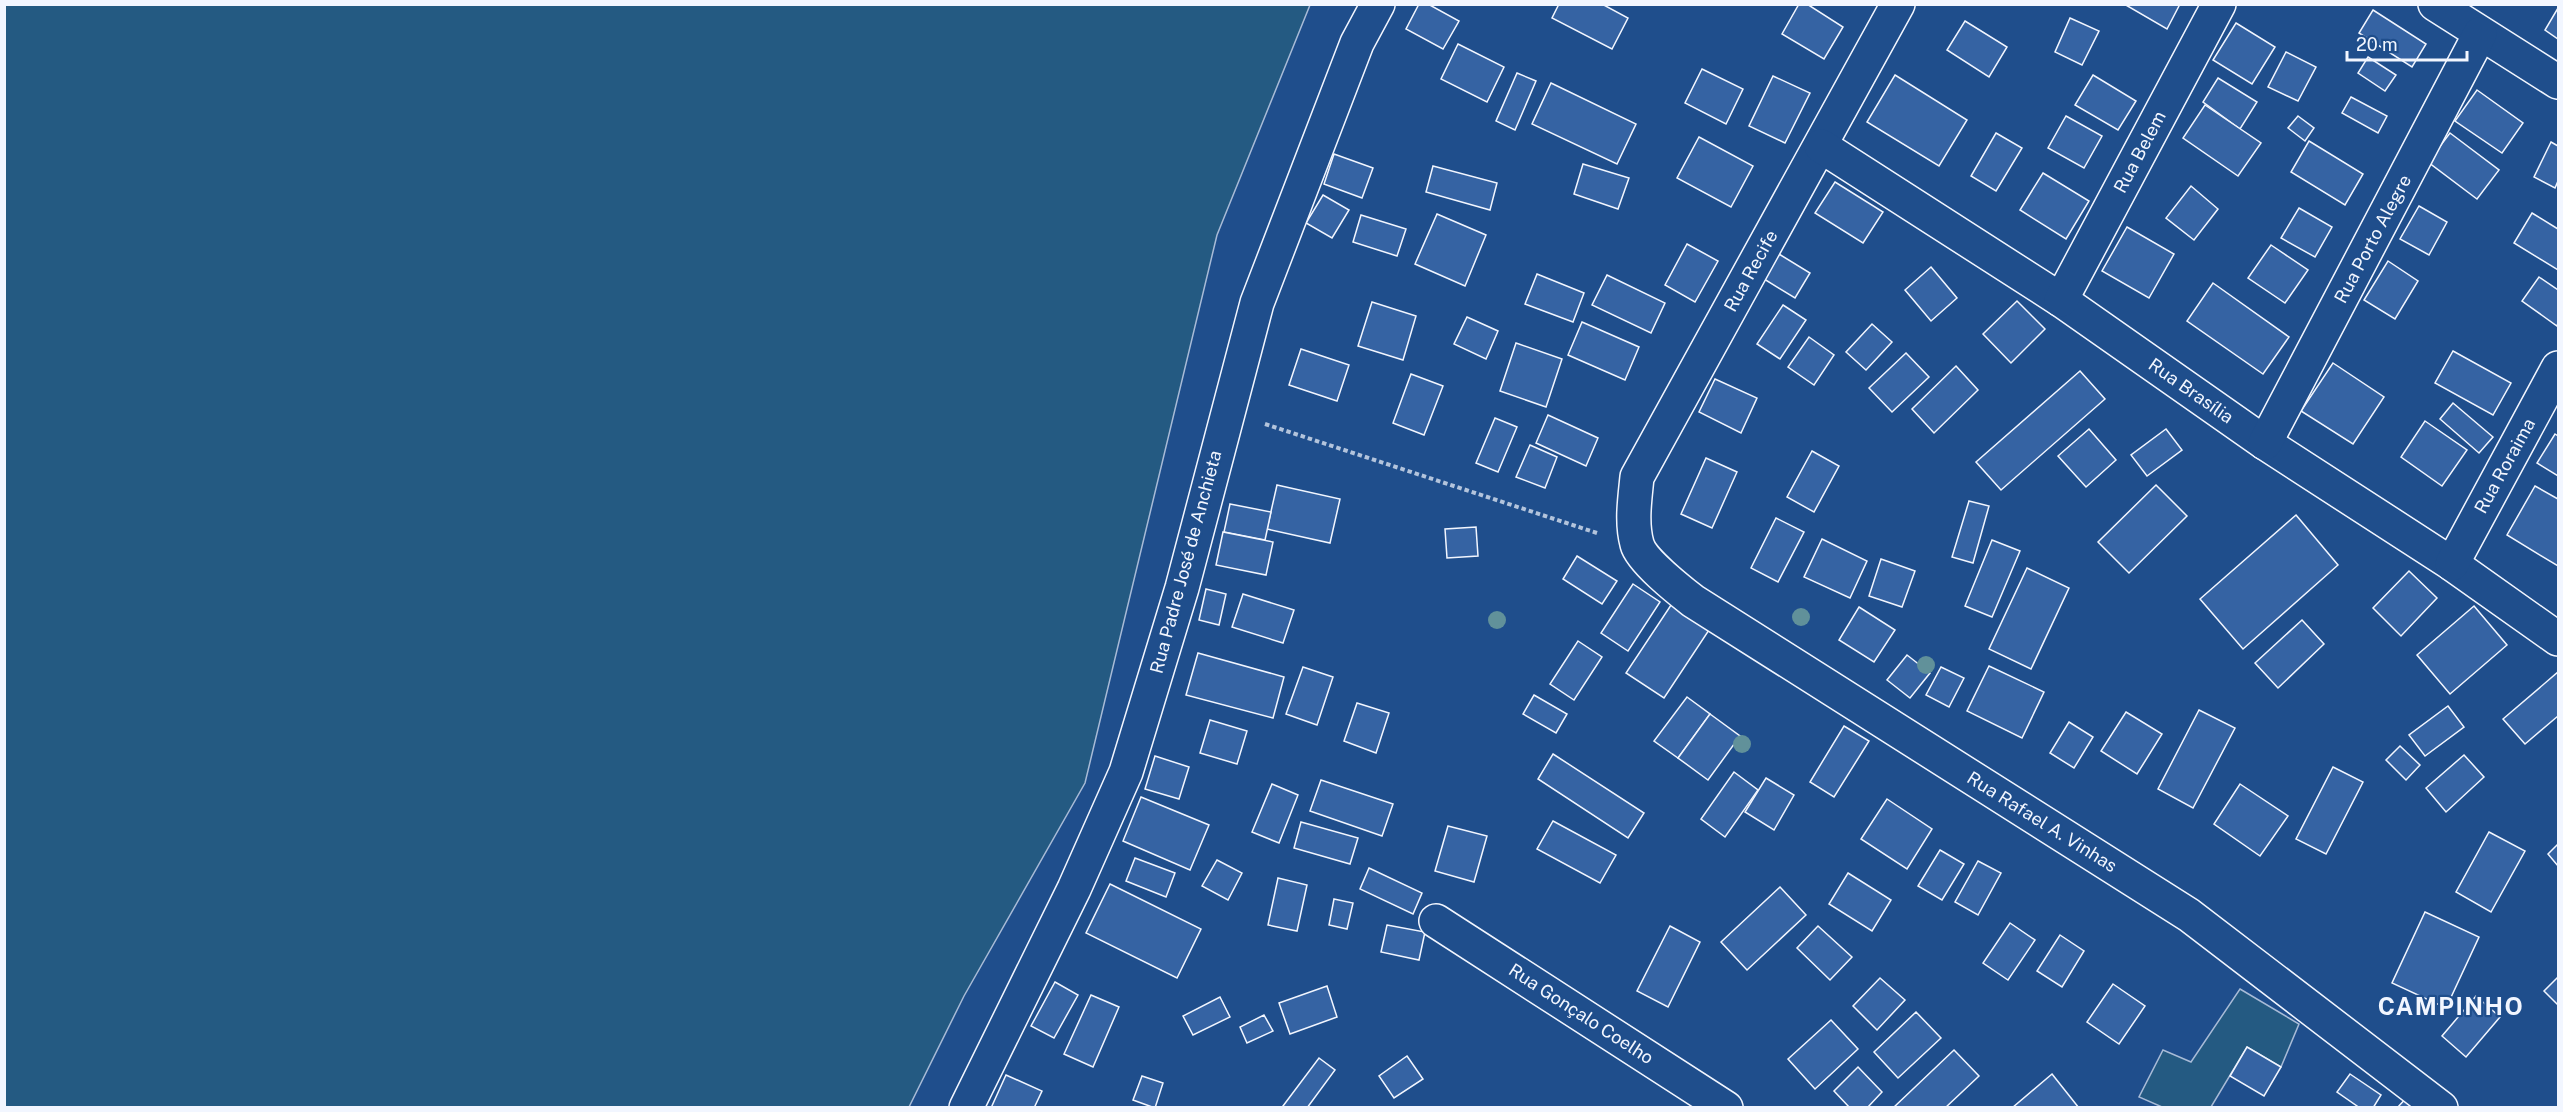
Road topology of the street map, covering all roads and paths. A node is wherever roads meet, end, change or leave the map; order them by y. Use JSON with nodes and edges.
{"nodes":[{"id":1,"x":1378,"y":4,"type":"edge"},
{"id":2,"x":1898,"y":4,"type":"edge"},
{"id":3,"x":2219,"y":4,"type":"edge"},
{"id":4,"x":2434,"y":4,"type":"edge"},
{"id":5,"x":2480,"y":34,"type":"junction"},
{"id":6,"x":2559,"y":82,"type":"edge"},
{"id":7,"x":1821,"y":146,"type":"junction"},
{"id":8,"x":2061,"y":300,"type":"junction"},
{"id":9,"x":2559,"y":369,"type":"edge"},
{"id":10,"x":1227,"y":411,"type":"junction"},
{"id":11,"x":2265,"y":443,"type":"junction"},
{"id":12,"x":1637,"y":546,"type":"junction"},
{"id":13,"x":2452,"y":564,"type":"junction"},
{"id":14,"x":2559,"y":639,"type":"edge"},
{"id":15,"x":1436,"y":921,"type":"dead end"},
{"id":16,"x":966,"y":1107,"type":"edge"},
{"id":17,"x":1726,"y":1107,"type":"edge"},
{"id":18,"x":2441,"y":1107,"type":"edge"}],
"edges":[{"from":1,"to":10,"type":"street","name":"Rua Padre José de Anchieta"},
{"from":2,"to":7,"type":"street","name":"Rua Recife"},
{"from":3,"to":8,"type":"street","name":"Rua Belem"},
{"from":4,"to":5,"type":"street"},
{"from":5,"to":6,"type":"street"},
{"from":5,"to":11,"type":"street","name":"Rua Porto Alegre"},
{"from":7,"to":8,"type":"street","name":"Rua Brasília"},
{"from":7,"to":12,"type":"street","name":"Rua Recife"},
{"from":8,"to":11,"type":"street","name":"Rua Brasília"},
{"from":9,"to":13,"type":"street","name":"Rua Roraima"},
{"from":10,"to":12,"type":"path"},
{"from":10,"to":16,"type":"street","name":"Rua Padre José de Anchieta"},
{"from":11,"to":13,"type":"street","name":"Rua Brasília"},
{"from":12,"to":18,"type":"street","name":"Rua Rafael A. Vinhas"},
{"from":13,"to":14,"type":"street","name":"Rua Brasília"},
{"from":15,"to":17,"type":"street","name":"Rua Gonçalo Coelho"}]}
